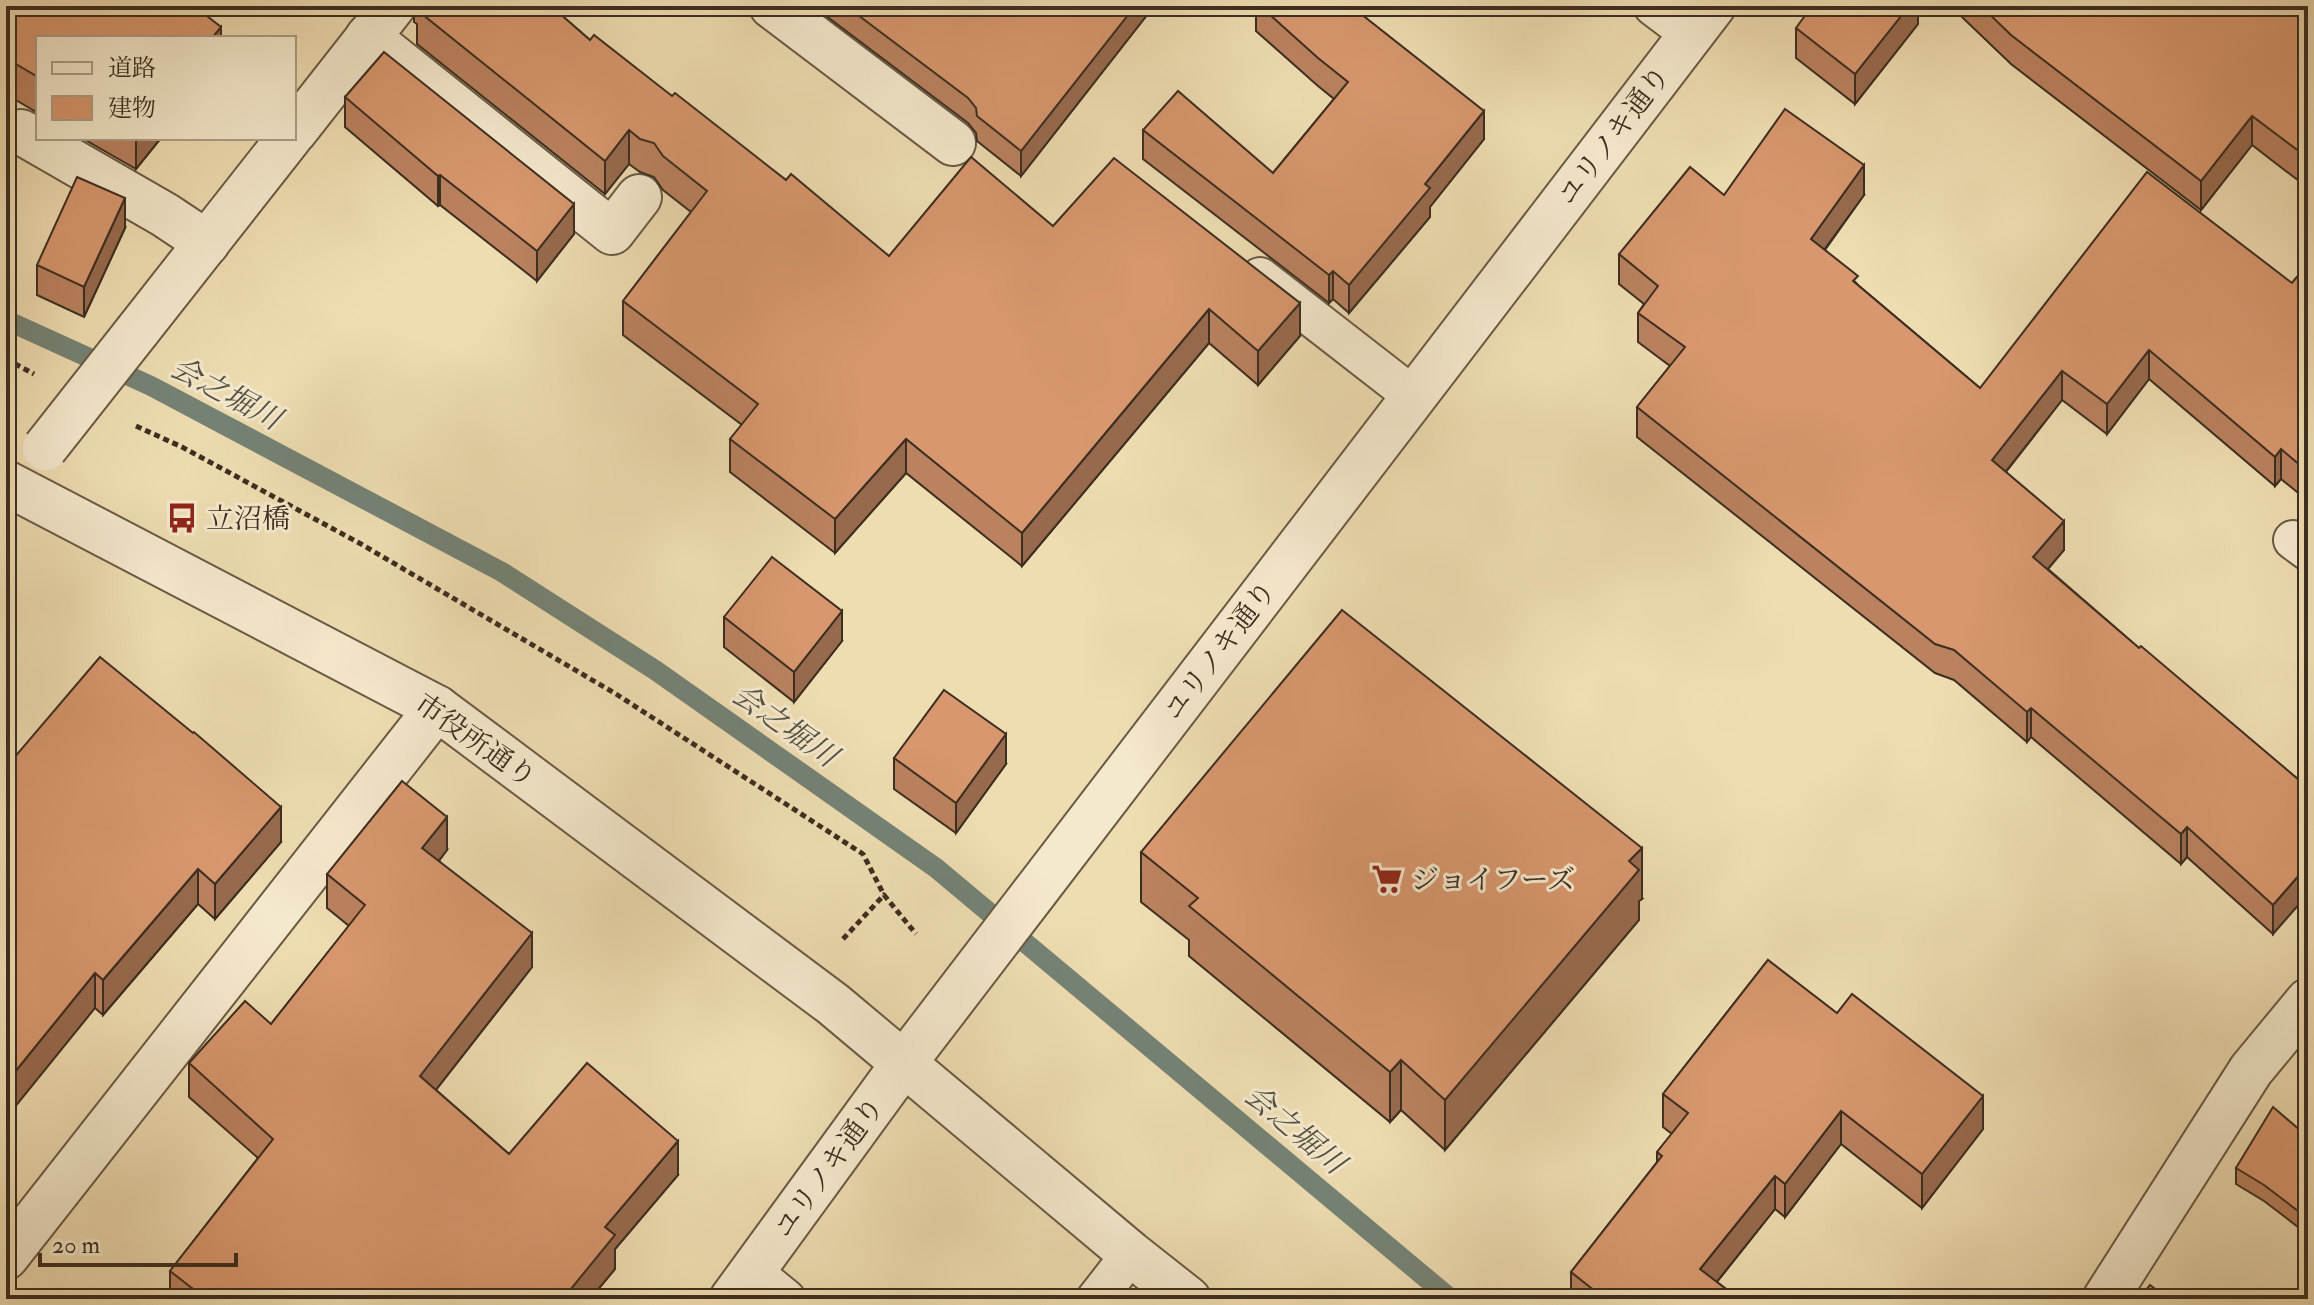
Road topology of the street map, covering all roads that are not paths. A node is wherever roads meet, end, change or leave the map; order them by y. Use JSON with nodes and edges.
{"nodes":[{"id":1,"x":772,"y":6,"type":"edge"},
{"id":2,"x":1653,"y":6,"type":"edge"},
{"id":3,"x":1702,"y":20,"type":"edge"},
{"id":4,"x":380,"y":22,"type":"edge"},
{"id":5,"x":296,"y":129,"type":"edge"},
{"id":6,"x":21,"y":132,"type":"dead end"},
{"id":7,"x":287,"y":140,"type":"edge"},
{"id":8,"x":953,"y":143,"type":"dead end"},
{"id":9,"x":639,"y":197,"type":"dead end"},
{"id":10,"x":207,"y":243,"type":"junction"},
{"id":11,"x":1238,"y":260,"type":"edge"},
{"id":12,"x":1413,"y":396,"type":"junction"},
{"id":13,"x":10,"y":485,"type":"edge"},
{"id":14,"x":437,"y":708,"type":"junction"},
{"id":15,"x":2303,"y":1017,"type":"edge"},
{"id":16,"x":904,"y":1063,"type":"junction"},
{"id":17,"x":1131,"y":1254,"type":"junction"},
{"id":18,"x":6,"y":1257,"type":"edge"},
{"id":19,"x":742,"y":1285,"type":"edge"},
{"id":20,"x":786,"y":1299,"type":"edge"},
{"id":21,"x":1096,"y":1299,"type":"edge"},
{"id":22,"x":1188,"y":1299,"type":"edge"},
{"id":23,"x":2105,"y":1299,"type":"edge"}],
"edges":[{"from":1,"to":8,"type":"street"},
{"from":2,"to":3,"type":"lane"},
{"from":3,"to":12,"type":"street","name":"ユリノキ通り"},
{"from":4,"to":5,"type":"street"},
{"from":4,"to":9,"type":"street"},
{"from":6,"to":10,"type":"street"},
{"from":7,"to":10,"type":"street"},
{"from":10,"to":13,"type":"street","bridge":true},
{"from":11,"to":12,"type":"lane"},
{"from":12,"to":16,"type":"street","name":"ユリノキ通り"},
{"from":13,"to":14,"type":"street","name":"市役所通り"},
{"from":14,"to":16,"type":"street","name":"市役所通り"},
{"from":14,"to":18,"type":"street"},
{"from":15,"to":23,"type":"street"},
{"from":16,"to":17,"type":"street","name":"市役所通り"},
{"from":16,"to":19,"type":"street","name":"ユリノキ通り"},
{"from":17,"to":21,"type":"lane"},
{"from":17,"to":22,"type":"street","name":"市役所通り"},
{"from":19,"to":20,"type":"lane"}]}
